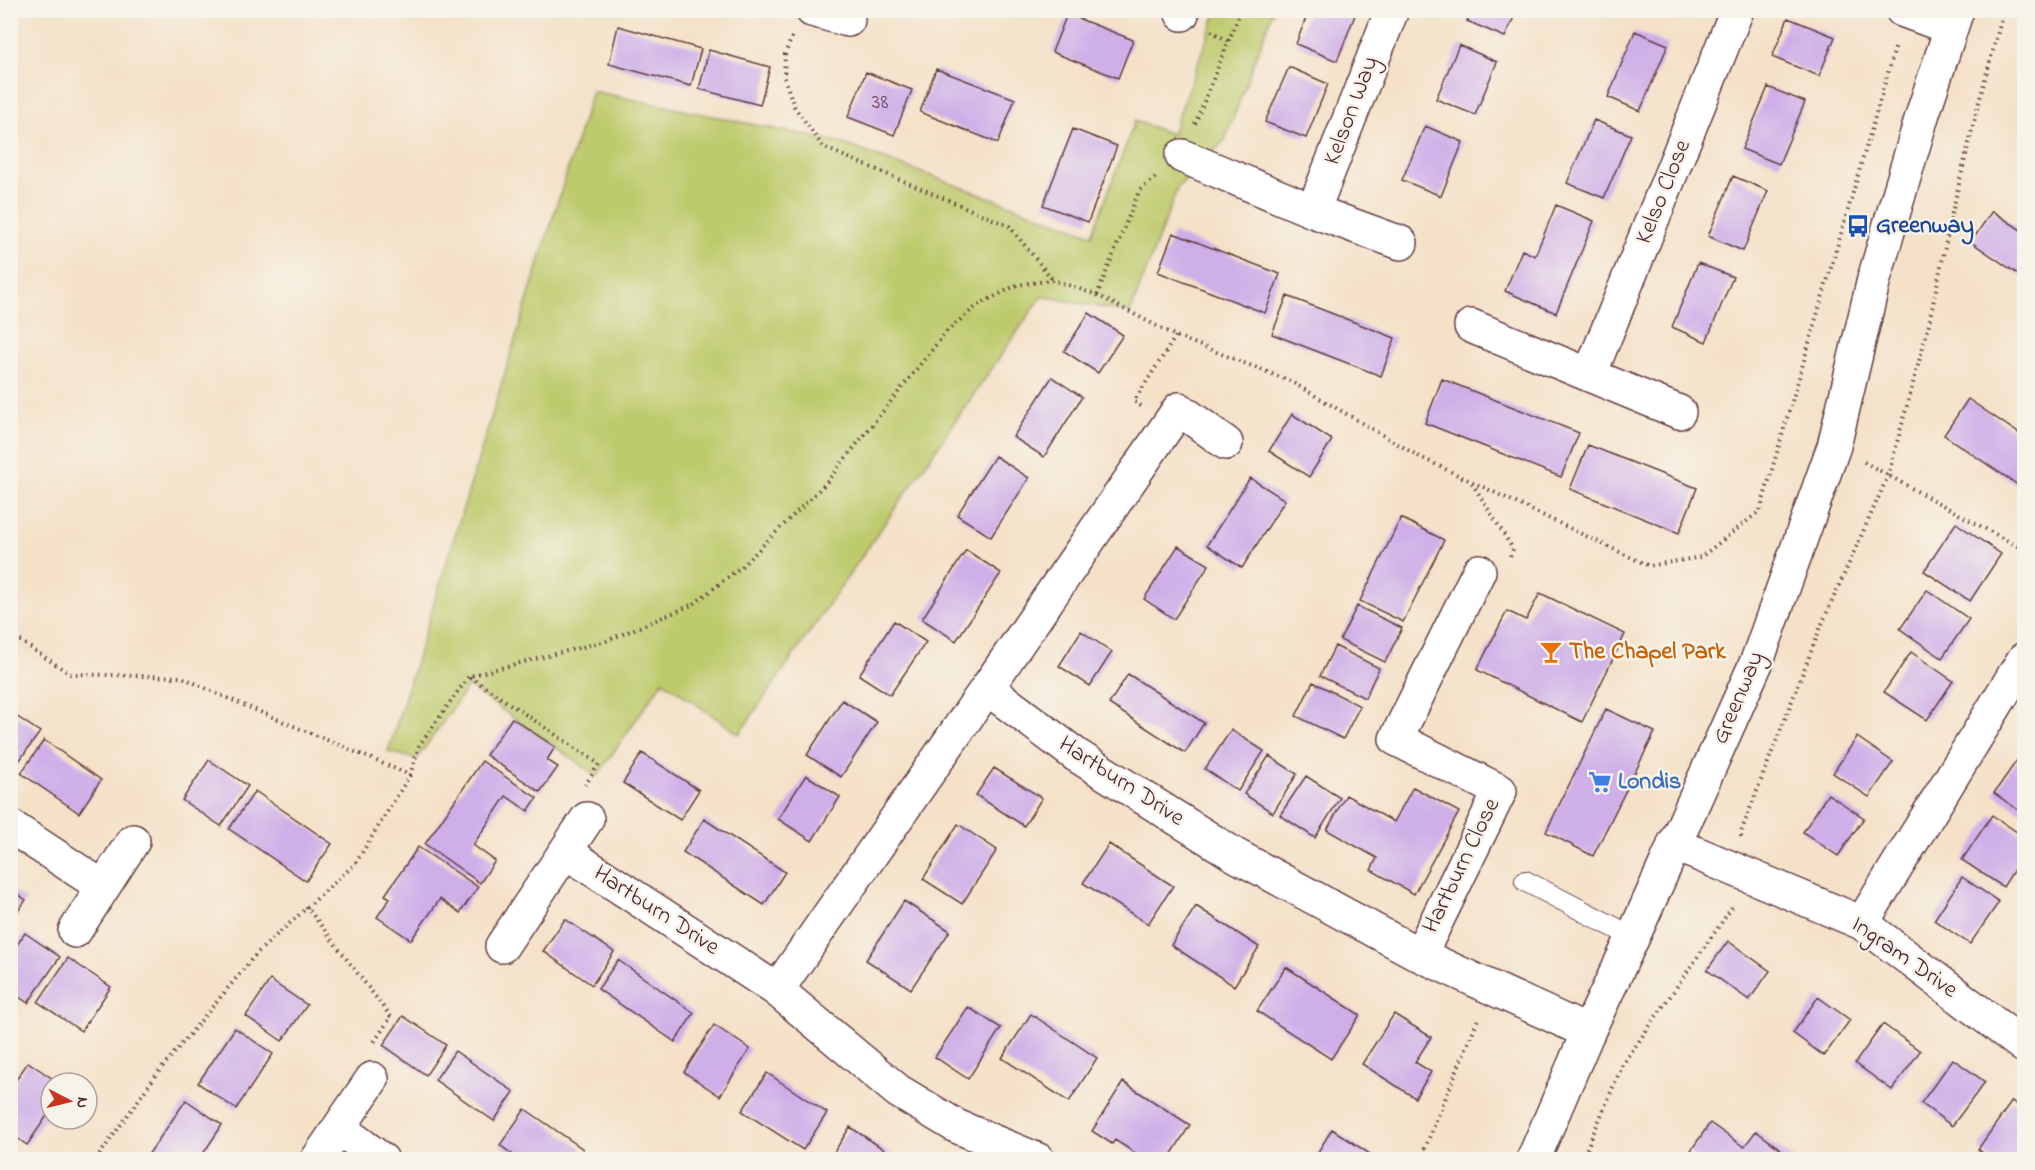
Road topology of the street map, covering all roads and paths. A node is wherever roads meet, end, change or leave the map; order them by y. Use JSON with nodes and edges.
{"nodes":[{"id":1,"x":1241,"y":10,"type":"edge"},
{"id":2,"x":1392,"y":10,"type":"edge"},
{"id":3,"x":1737,"y":10,"type":"edge"},
{"id":4,"x":1902,"y":10,"type":"edge"},
{"id":5,"x":2004,"y":10,"type":"edge"},
{"id":6,"x":1954,"y":19,"type":"edge"},
{"id":7,"x":848,"y":20,"type":"dead end"},
{"id":8,"x":802,"y":21,"type":"edge"},
{"id":9,"x":1182,"y":156,"type":"junction"},
{"id":10,"x":1313,"y":211,"type":"junction"},
{"id":11,"x":1401,"y":243,"type":"dead end"},
{"id":12,"x":1053,"y":280,"type":"junction"},
{"id":13,"x":1471,"y":326,"type":"dead end"},
{"id":14,"x":1590,"y":374,"type":"junction"},
{"id":15,"x":1679,"y":412,"type":"dead end"},
{"id":16,"x":1227,"y":443,"type":"dead end"},
{"id":17,"x":1834,"y":446,"type":"junction"},
{"id":18,"x":1888,"y":476,"type":"junction"},
{"id":19,"x":1472,"y":482,"type":"dead end"},
{"id":20,"x":2025,"y":550,"type":"edge"},
{"id":21,"x":1479,"y":571,"type":"joint"},
{"id":22,"x":10,"y":634,"type":"edge"},
{"id":23,"x":2025,"y":659,"type":"edge"},
{"id":24,"x":469,"y":676,"type":"junction"},
{"id":25,"x":987,"y":688,"type":"junction"},
{"id":26,"x":410,"y":775,"type":"junction"},
{"id":27,"x":587,"y":819,"type":"joint"},
{"id":28,"x":10,"y":826,"type":"edge"},
{"id":29,"x":133,"y":842,"type":"dead end"},
{"id":30,"x":1674,"y":844,"type":"junction"},
{"id":31,"x":566,"y":852,"type":"junction"},
{"id":32,"x":1744,"y":874,"type":"junction"},
{"id":33,"x":1525,"y":881,"type":"dead end"},
{"id":34,"x":104,"y":887,"type":"junction"},
{"id":35,"x":306,"y":906,"type":"junction"},
{"id":36,"x":1862,"y":923,"type":"junction"},
{"id":37,"x":75,"y":931,"type":"dead end"},
{"id":38,"x":1633,"y":937,"type":"junction"},
{"id":39,"x":502,"y":946,"type":"dead end"},
{"id":40,"x":1420,"y":955,"type":"junction"},
{"id":41,"x":1491,"y":989,"type":"junction"},
{"id":42,"x":777,"y":990,"type":"junction"},
{"id":43,"x":1588,"y":1032,"type":"junction"},
{"id":44,"x":2025,"y":1046,"type":"edge"},
{"id":45,"x":369,"y":1067,"type":"joint"},
{"id":46,"x":339,"y":1128,"type":"junction"},
{"id":47,"x":96,"y":1160,"type":"edge"},
{"id":48,"x":317,"y":1160,"type":"edge"},
{"id":49,"x":382,"y":1160,"type":"edge"},
{"id":50,"x":1038,"y":1160,"type":"edge"},
{"id":51,"x":1420,"y":1160,"type":"edge"},
{"id":52,"x":1533,"y":1160,"type":"edge"},
{"id":53,"x":1582,"y":1160,"type":"edge"}],
"edges":[{"from":1,"to":9,"type":"path"},
{"from":2,"to":10,"type":"street","name":"Kelson Way"},
{"from":3,"to":14,"type":"street","name":"Kelso Close"},
{"from":4,"to":6,"type":"street"},
{"from":5,"to":18,"type":"path"},
{"from":6,"to":17,"type":"street","name":"Greenway"},
{"from":7,"to":8,"type":"street"},
{"from":8,"to":12,"type":"path"},
{"from":9,"to":10,"type":"street"},
{"from":9,"to":12,"type":"path"},
{"from":10,"to":11,"type":"street"},
{"from":12,"to":24,"type":"path"},
{"from":13,"to":14,"type":"street"},
{"from":14,"to":15,"type":"street"},
{"from":16,"to":25,"type":"street"},
{"from":17,"to":18,"type":"path"},
{"from":17,"to":30,"type":"street","name":"Greenway"},
{"from":18,"to":20,"type":"path"},
{"from":18,"to":32,"type":"path"},
{"from":19,"to":21,"type":"path"},
{"from":21,"to":40,"type":"street","name":"Hartburn Close"},
{"from":22,"to":26,"type":"path"},
{"from":23,"to":36,"type":"street"},
{"from":24,"to":26,"type":"path"},
{"from":24,"to":27,"type":"path"},
{"from":25,"to":40,"type":"street","name":"Hartburn Drive"},
{"from":25,"to":42,"type":"street"},
{"from":26,"to":35,"type":"path"},
{"from":27,"to":31,"type":"street"},
{"from":28,"to":34,"type":"street"},
{"from":29,"to":34,"type":"street"},
{"from":30,"to":32,"type":"street","name":"Ingram Drive"},
{"from":30,"to":38,"type":"street","name":"Greenway"},
{"from":31,"to":39,"type":"street"},
{"from":31,"to":42,"type":"street","name":"Hartburn Drive"},
{"from":32,"to":36,"type":"street","name":"Ingram Drive"},
{"from":32,"to":53,"type":"path"},
{"from":33,"to":38,"type":"lane"},
{"from":34,"to":37,"type":"street"},
{"from":35,"to":45,"type":"path"},
{"from":35,"to":47,"type":"path"},
{"from":36,"to":44,"type":"street","name":"Ingram Drive"},
{"from":38,"to":43,"type":"street","name":"Greenway"},
{"from":40,"to":41,"type":"street","name":"Hartburn Drive"},
{"from":41,"to":43,"type":"street","name":"Hartburn Drive"},
{"from":41,"to":51,"type":"path"},
{"from":42,"to":50,"type":"street","name":"Hartburn Drive"},
{"from":43,"to":52,"type":"street","name":"Greenway"},
{"from":45,"to":46,"type":"street"},
{"from":46,"to":48,"type":"street"},
{"from":46,"to":49,"type":"street"}]}
